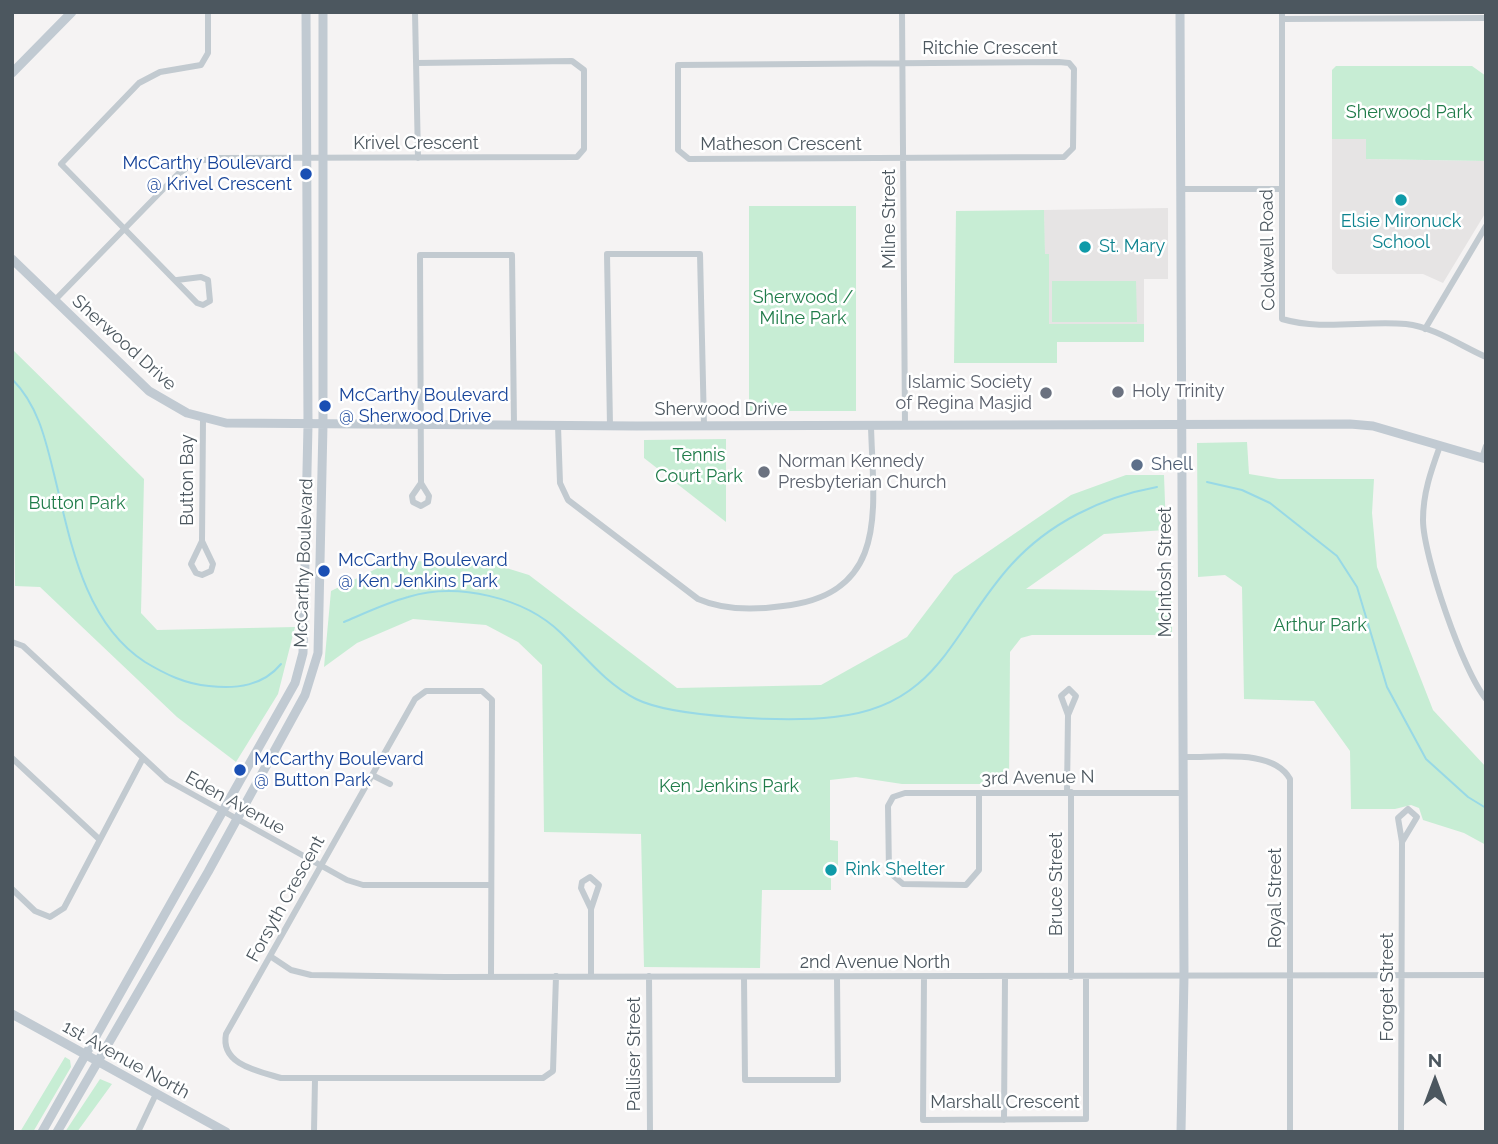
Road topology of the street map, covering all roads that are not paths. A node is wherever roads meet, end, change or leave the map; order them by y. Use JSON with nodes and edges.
{"nodes":[{"id":1,"x":72,"y":12,"type":"edge"},
{"id":2,"x":208,"y":12,"type":"edge"},
{"id":3,"x":306,"y":12,"type":"edge"},
{"id":4,"x":323,"y":12,"type":"edge"},
{"id":5,"x":415,"y":12,"type":"edge"},
{"id":6,"x":902,"y":12,"type":"edge"},
{"id":7,"x":1180,"y":12,"type":"edge"},
{"id":8,"x":1282,"y":16,"type":"edge"},
{"id":9,"x":1486,"y":18,"type":"edge"},
{"id":10,"x":417,"y":62,"type":"junction"},
{"id":11,"x":903,"y":63,"type":"junction"},
{"id":12,"x":12,"y":73,"type":"edge"},
{"id":13,"x":418,"y":158,"type":"junction"},
{"id":14,"x":904,"y":158,"type":"junction"},
{"id":15,"x":309,"y":159,"type":"junction"},
{"id":16,"x":324,"y":159,"type":"junction"},
{"id":17,"x":1181,"y":189,"type":"junction"},
{"id":18,"x":1281,"y":189,"type":"junction"},
{"id":19,"x":1486,"y":226,"type":"edge"},
{"id":20,"x":124,"y":227,"type":"junction"},
{"id":21,"x":12,"y":259,"type":"edge"},
{"id":22,"x":177,"y":280,"type":"junction"},
{"id":23,"x":54,"y":301,"type":"junction"},
{"id":24,"x":1425,"y":329,"type":"junction"},
{"id":25,"x":1486,"y":357,"type":"edge"},
{"id":26,"x":203,"y":419,"type":"junction"},
{"id":27,"x":308,"y":425,"type":"junction"},
{"id":28,"x":323,"y":425,"type":"junction"},
{"id":29,"x":513,"y":425,"type":"junction"},
{"id":30,"x":1181,"y":425,"type":"junction"},
{"id":31,"x":421,"y":426,"type":"junction"},
{"id":32,"x":558,"y":426,"type":"junction"},
{"id":33,"x":610,"y":426,"type":"junction"},
{"id":34,"x":704,"y":426,"type":"junction"},
{"id":35,"x":871,"y":426,"type":"junction"},
{"id":36,"x":905,"y":426,"type":"junction"},
{"id":37,"x":1440,"y":446,"type":"junction"},
{"id":38,"x":1486,"y":446,"type":"edge"},
{"id":39,"x":1484,"y":459,"type":"edge"},
{"id":40,"x":421,"y":483,"type":"dead end"},
{"id":41,"x":202,"y":541,"type":"junction"},
{"id":42,"x":12,"y":642,"type":"edge"},
{"id":43,"x":1486,"y":699,"type":"edge"},
{"id":44,"x":1068,"y":715,"type":"dead end"},
{"id":45,"x":1184,"y":757,"type":"junction"},
{"id":46,"x":12,"y":758,"type":"edge"},
{"id":47,"x":143,"y":758,"type":"junction"},
{"id":48,"x":372,"y":775,"type":"junction"},
{"id":49,"x":390,"y":784,"type":"dead end"},
{"id":50,"x":1069,"y":792,"type":"junction"},
{"id":51,"x":979,"y":793,"type":"junction"},
{"id":52,"x":1184,"y":793,"type":"junction"},
{"id":53,"x":224,"y":813,"type":"junction"},
{"id":54,"x":236,"y":821,"type":"junction"},
{"id":55,"x":99,"y":839,"type":"junction"},
{"id":56,"x":1402,"y":842,"type":"junction"},
{"id":57,"x":321,"y":867,"type":"junction"},
{"id":58,"x":491,"y":885,"type":"junction"},
{"id":59,"x":12,"y":889,"type":"edge"},
{"id":60,"x":591,"y":909,"type":"junction"},
{"id":61,"x":270,"y":956,"type":"junction"},
{"id":62,"x":1486,"y":975,"type":"edge"},
{"id":63,"x":491,"y":976,"type":"junction"},
{"id":64,"x":556,"y":976,"type":"junction"},
{"id":65,"x":591,"y":976,"type":"junction"},
{"id":66,"x":649,"y":976,"type":"junction"},
{"id":67,"x":1184,"y":976,"type":"junction"},
{"id":68,"x":1402,"y":976,"type":"junction"},
{"id":69,"x":744,"y":977,"type":"junction"},
{"id":70,"x":837,"y":977,"type":"junction"},
{"id":71,"x":924,"y":977,"type":"junction"},
{"id":72,"x":1005,"y":977,"type":"junction"},
{"id":73,"x":1071,"y":977,"type":"junction"},
{"id":74,"x":1086,"y":977,"type":"junction"},
{"id":75,"x":1290,"y":977,"type":"junction"},
{"id":76,"x":12,"y":1014,"type":"edge"},
{"id":77,"x":86,"y":1057,"type":"junction"},
{"id":78,"x":97,"y":1063,"type":"junction"},
{"id":79,"x":315,"y":1079,"type":"junction"},
{"id":80,"x":156,"y":1094,"type":"junction"},
{"id":81,"x":1004,"y":1120,"type":"junction"},
{"id":82,"x":42,"y":1132,"type":"edge"},
{"id":83,"x":57,"y":1132,"type":"edge"},
{"id":84,"x":138,"y":1132,"type":"edge"},
{"id":85,"x":226,"y":1132,"type":"edge"},
{"id":86,"x":314,"y":1132,"type":"edge"},
{"id":87,"x":650,"y":1132,"type":"edge"},
{"id":88,"x":1181,"y":1132,"type":"edge"},
{"id":89,"x":1290,"y":1132,"type":"edge"},
{"id":90,"x":1401,"y":1132,"type":"edge"}],
"edges":[{"from":1,"to":12,"type":"street"},
{"from":2,"to":20,"type":"street"},
{"from":3,"to":15,"type":"street","name":"McCarthy Boulevard"},
{"from":4,"to":16,"type":"street","name":"McCarthy Boulevard"},
{"from":5,"to":10,"type":"street"},
{"from":6,"to":11,"type":"street","name":"Milne Street"},
{"from":7,"to":17,"type":"street","name":"McIntosh Street"},
{"from":8,"to":9,"type":"street"},
{"from":8,"to":18,"type":"street","name":"Coldwell Road"},
{"from":10,"to":13,"type":"street"},
{"from":10,"to":13,"type":"street","name":"Krivel Crescent"},
{"from":11,"to":14,"type":"street","name":"Milne Street"},
{"from":11,"to":14,"type":"street","name":"Ritchie Crescent"},
{"from":11,"to":14,"type":"street","name":"Matheson Crescent"},
{"from":13,"to":16,"type":"street","name":"Krivel Crescent"},
{"from":14,"to":36,"type":"street","name":"Milne Street"},
{"from":15,"to":16,"type":"street","name":"Krivel Crescent"},
{"from":15,"to":20,"type":"street","name":"Krivel Crescent"},
{"from":15,"to":27,"type":"street","name":"McCarthy Boulevard"},
{"from":16,"to":28,"type":"street","name":"McCarthy Boulevard"},
{"from":17,"to":18,"type":"street"},
{"from":17,"to":30,"type":"street","name":"McIntosh Street"},
{"from":18,"to":24,"type":"street","name":"Coldwell Road"},
{"from":19,"to":24,"type":"street"},
{"from":20,"to":22,"type":"street"},
{"from":20,"to":23,"type":"street","name":"Krivel Crescent"},
{"from":21,"to":23,"type":"street","name":"Sherwood Drive"},
{"from":22,"to":22,"type":"street"},
{"from":23,"to":26,"type":"street","name":"Sherwood Drive"},
{"from":24,"to":25,"type":"street","name":"Coldwell Road"},
{"from":26,"to":27,"type":"street","name":"Sherwood Drive"},
{"from":26,"to":41,"type":"street","name":"Button Bay"},
{"from":27,"to":28,"type":"street","name":"Sherwood Drive"},
{"from":27,"to":53,"type":"street","name":"McCarthy Boulevard"},
{"from":28,"to":31,"type":"street","name":"Sherwood Drive"},
{"from":28,"to":54,"type":"street","name":"McCarthy Boulevard"},
{"from":29,"to":31,"type":"street","name":"Sherwood Drive"},
{"from":29,"to":31,"type":"street"},
{"from":29,"to":32,"type":"street","name":"Sherwood Drive"},
{"from":30,"to":36,"type":"street","name":"Sherwood Drive"},
{"from":30,"to":37,"type":"street","name":"Sherwood Drive"},
{"from":30,"to":45,"type":"street","name":"McIntosh Street"},
{"from":31,"to":40,"type":"street"},
{"from":32,"to":33,"type":"street","name":"Sherwood Drive"},
{"from":32,"to":35,"type":"street"},
{"from":33,"to":34,"type":"street","name":"Sherwood Drive"},
{"from":33,"to":34,"type":"street"},
{"from":34,"to":35,"type":"street","name":"Sherwood Drive"},
{"from":35,"to":36,"type":"street","name":"Sherwood Drive"},
{"from":37,"to":39,"type":"street","name":"Sherwood Drive"},
{"from":37,"to":43,"type":"street"},
{"from":38,"to":39,"type":"street"},
{"from":41,"to":41,"type":"street","name":"Button Bay"},
{"from":42,"to":47,"type":"street","name":"Eden Avenue"},
{"from":44,"to":50,"type":"street","name":"Bruce Street"},
{"from":45,"to":52,"type":"street","name":"McIntosh Street"},
{"from":45,"to":75,"type":"street","name":"Royal Street"},
{"from":46,"to":55,"type":"street"},
{"from":47,"to":53,"type":"street","name":"Eden Avenue"},
{"from":47,"to":55,"type":"street"},
{"from":48,"to":49,"type":"street"},
{"from":48,"to":57,"type":"street","name":"Forsyth Crescent"},
{"from":48,"to":58,"type":"street","name":"Forsyth Crescent"},
{"from":50,"to":51,"type":"street","name":"3rd Avenue N"},
{"from":50,"to":52,"type":"street","name":"3rd Avenue N"},
{"from":50,"to":73,"type":"street","name":"Bruce Street"},
{"from":51,"to":51,"type":"street","name":"3rd Avenue N"},
{"from":52,"to":67,"type":"street","name":"McIntosh Street"},
{"from":53,"to":54,"type":"street","name":"Eden Avenue"},
{"from":53,"to":77,"type":"street","name":"McCarthy Boulevard"},
{"from":54,"to":57,"type":"street","name":"Eden Avenue"},
{"from":54,"to":78,"type":"street","name":"McCarthy Boulevard"},
{"from":55,"to":59,"type":"street"},
{"from":56,"to":56,"type":"street","name":"Forget Street"},
{"from":56,"to":68,"type":"street","name":"Forget Street"},
{"from":57,"to":58,"type":"street","name":"Eden Avenue"},
{"from":57,"to":61,"type":"street","name":"Forsyth Crescent"},
{"from":58,"to":63,"type":"street","name":"Forsyth Crescent"},
{"from":60,"to":60,"type":"street"},
{"from":60,"to":65,"type":"street"},
{"from":61,"to":63,"type":"street","name":"2nd Avenue North"},
{"from":61,"to":79,"type":"street","name":"Forsyth Crescent"},
{"from":62,"to":68,"type":"street","name":"2nd Avenue North"},
{"from":63,"to":64,"type":"street","name":"2nd Avenue North"},
{"from":64,"to":65,"type":"street","name":"2nd Avenue North"},
{"from":64,"to":79,"type":"street","name":"Forsyth Crescent"},
{"from":65,"to":66,"type":"street","name":"2nd Avenue North"},
{"from":66,"to":69,"type":"street","name":"2nd Avenue North"},
{"from":66,"to":87,"type":"street","name":"Palliser Street"},
{"from":67,"to":74,"type":"street","name":"2nd Avenue North"},
{"from":67,"to":75,"type":"street","name":"2nd Avenue North"},
{"from":67,"to":88,"type":"street","name":"McIntosh Street"},
{"from":68,"to":75,"type":"street","name":"2nd Avenue North"},
{"from":68,"to":90,"type":"street","name":"Forget Street"},
{"from":69,"to":70,"type":"street","name":"2nd Avenue North"},
{"from":69,"to":70,"type":"street"},
{"from":70,"to":71,"type":"street","name":"2nd Avenue North"},
{"from":71,"to":72,"type":"street","name":"2nd Avenue North"},
{"from":71,"to":81,"type":"street","name":"Marshall Crescent"},
{"from":72,"to":73,"type":"street","name":"2nd Avenue North"},
{"from":72,"to":81,"type":"street"},
{"from":73,"to":74,"type":"street","name":"2nd Avenue North"},
{"from":74,"to":81,"type":"street","name":"Marshall Crescent"},
{"from":75,"to":89,"type":"street","name":"Royal Street"},
{"from":76,"to":77,"type":"street","name":"1st Avenue North"},
{"from":77,"to":78,"type":"street","name":"1st Avenue North"},
{"from":77,"to":82,"type":"street","name":"McCarthy Boulevard"},
{"from":78,"to":80,"type":"street","name":"1st Avenue North"},
{"from":78,"to":83,"type":"street","name":"McCarthy Boulevard"},
{"from":79,"to":86,"type":"street"},
{"from":80,"to":84,"type":"street"},
{"from":80,"to":85,"type":"street","name":"1st Avenue North"}]}
